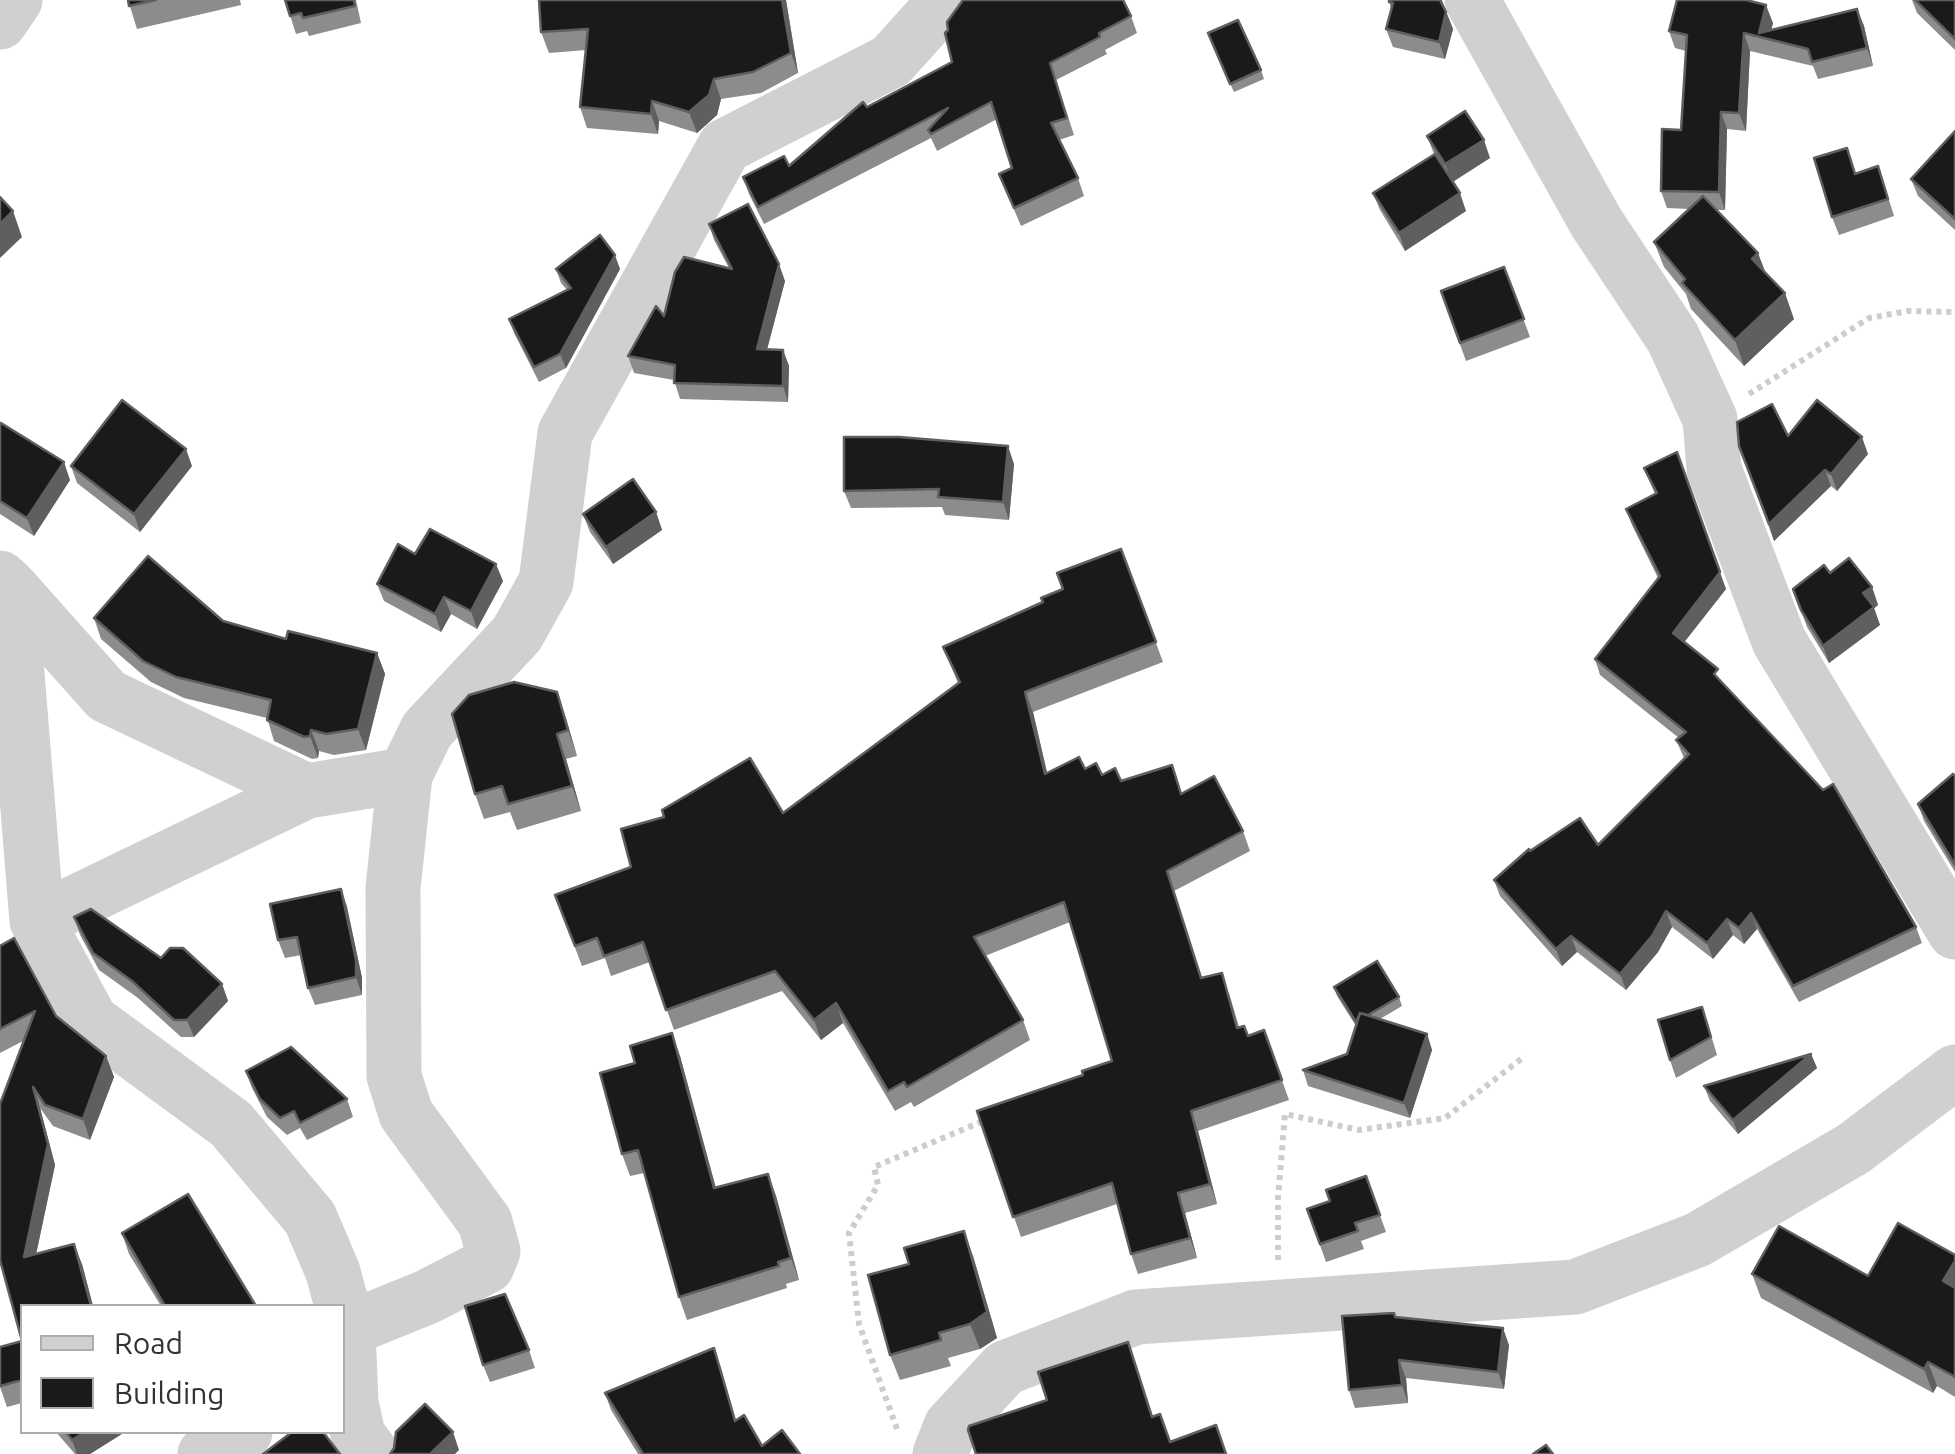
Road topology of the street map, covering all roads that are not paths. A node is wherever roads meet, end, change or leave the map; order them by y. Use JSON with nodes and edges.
{"nodes":[{"id":1,"x":15,"y":0,"type":"edge"},
{"id":2,"x":946,"y":0,"type":"edge"},
{"id":3,"x":1472,"y":0,"type":"edge"},
{"id":4,"x":0,"y":22,"type":"edge"},
{"id":5,"x":5,"y":582,"type":"edge"},
{"id":6,"x":405,"y":775,"type":"junction"},
{"id":7,"x":308,"y":791,"type":"junction"},
{"id":8,"x":38,"y":921,"type":"junction"},
{"id":9,"x":1955,"y":932,"type":"edge"},
{"id":10,"x":1955,"y":1072,"type":"edge"},
{"id":11,"x":340,"y":1304,"type":"edge"},
{"id":12,"x":345,"y":1320,"type":"edge"},
{"id":13,"x":345,"y":1332,"type":"edge"},
{"id":14,"x":241,"y":1434,"type":"edge"},
{"id":15,"x":919,"y":1445,"type":"edge"},
{"id":16,"x":206,"y":1454,"type":"edge"},
{"id":17,"x":372,"y":1454,"type":"edge"}],
"edges":[{"from":1,"to":4,"type":"street"},
{"from":2,"to":6,"type":"street"},
{"from":3,"to":9,"type":"street"},
{"from":5,"to":7,"type":"street"},
{"from":5,"to":8,"type":"street"},
{"from":6,"to":7,"type":"street"},
{"from":6,"to":12,"type":"street"},
{"from":7,"to":8,"type":"street"},
{"from":8,"to":11,"type":"street"},
{"from":10,"to":15,"type":"street"},
{"from":13,"to":17,"type":"street"},
{"from":14,"to":16,"type":"street"}]}
